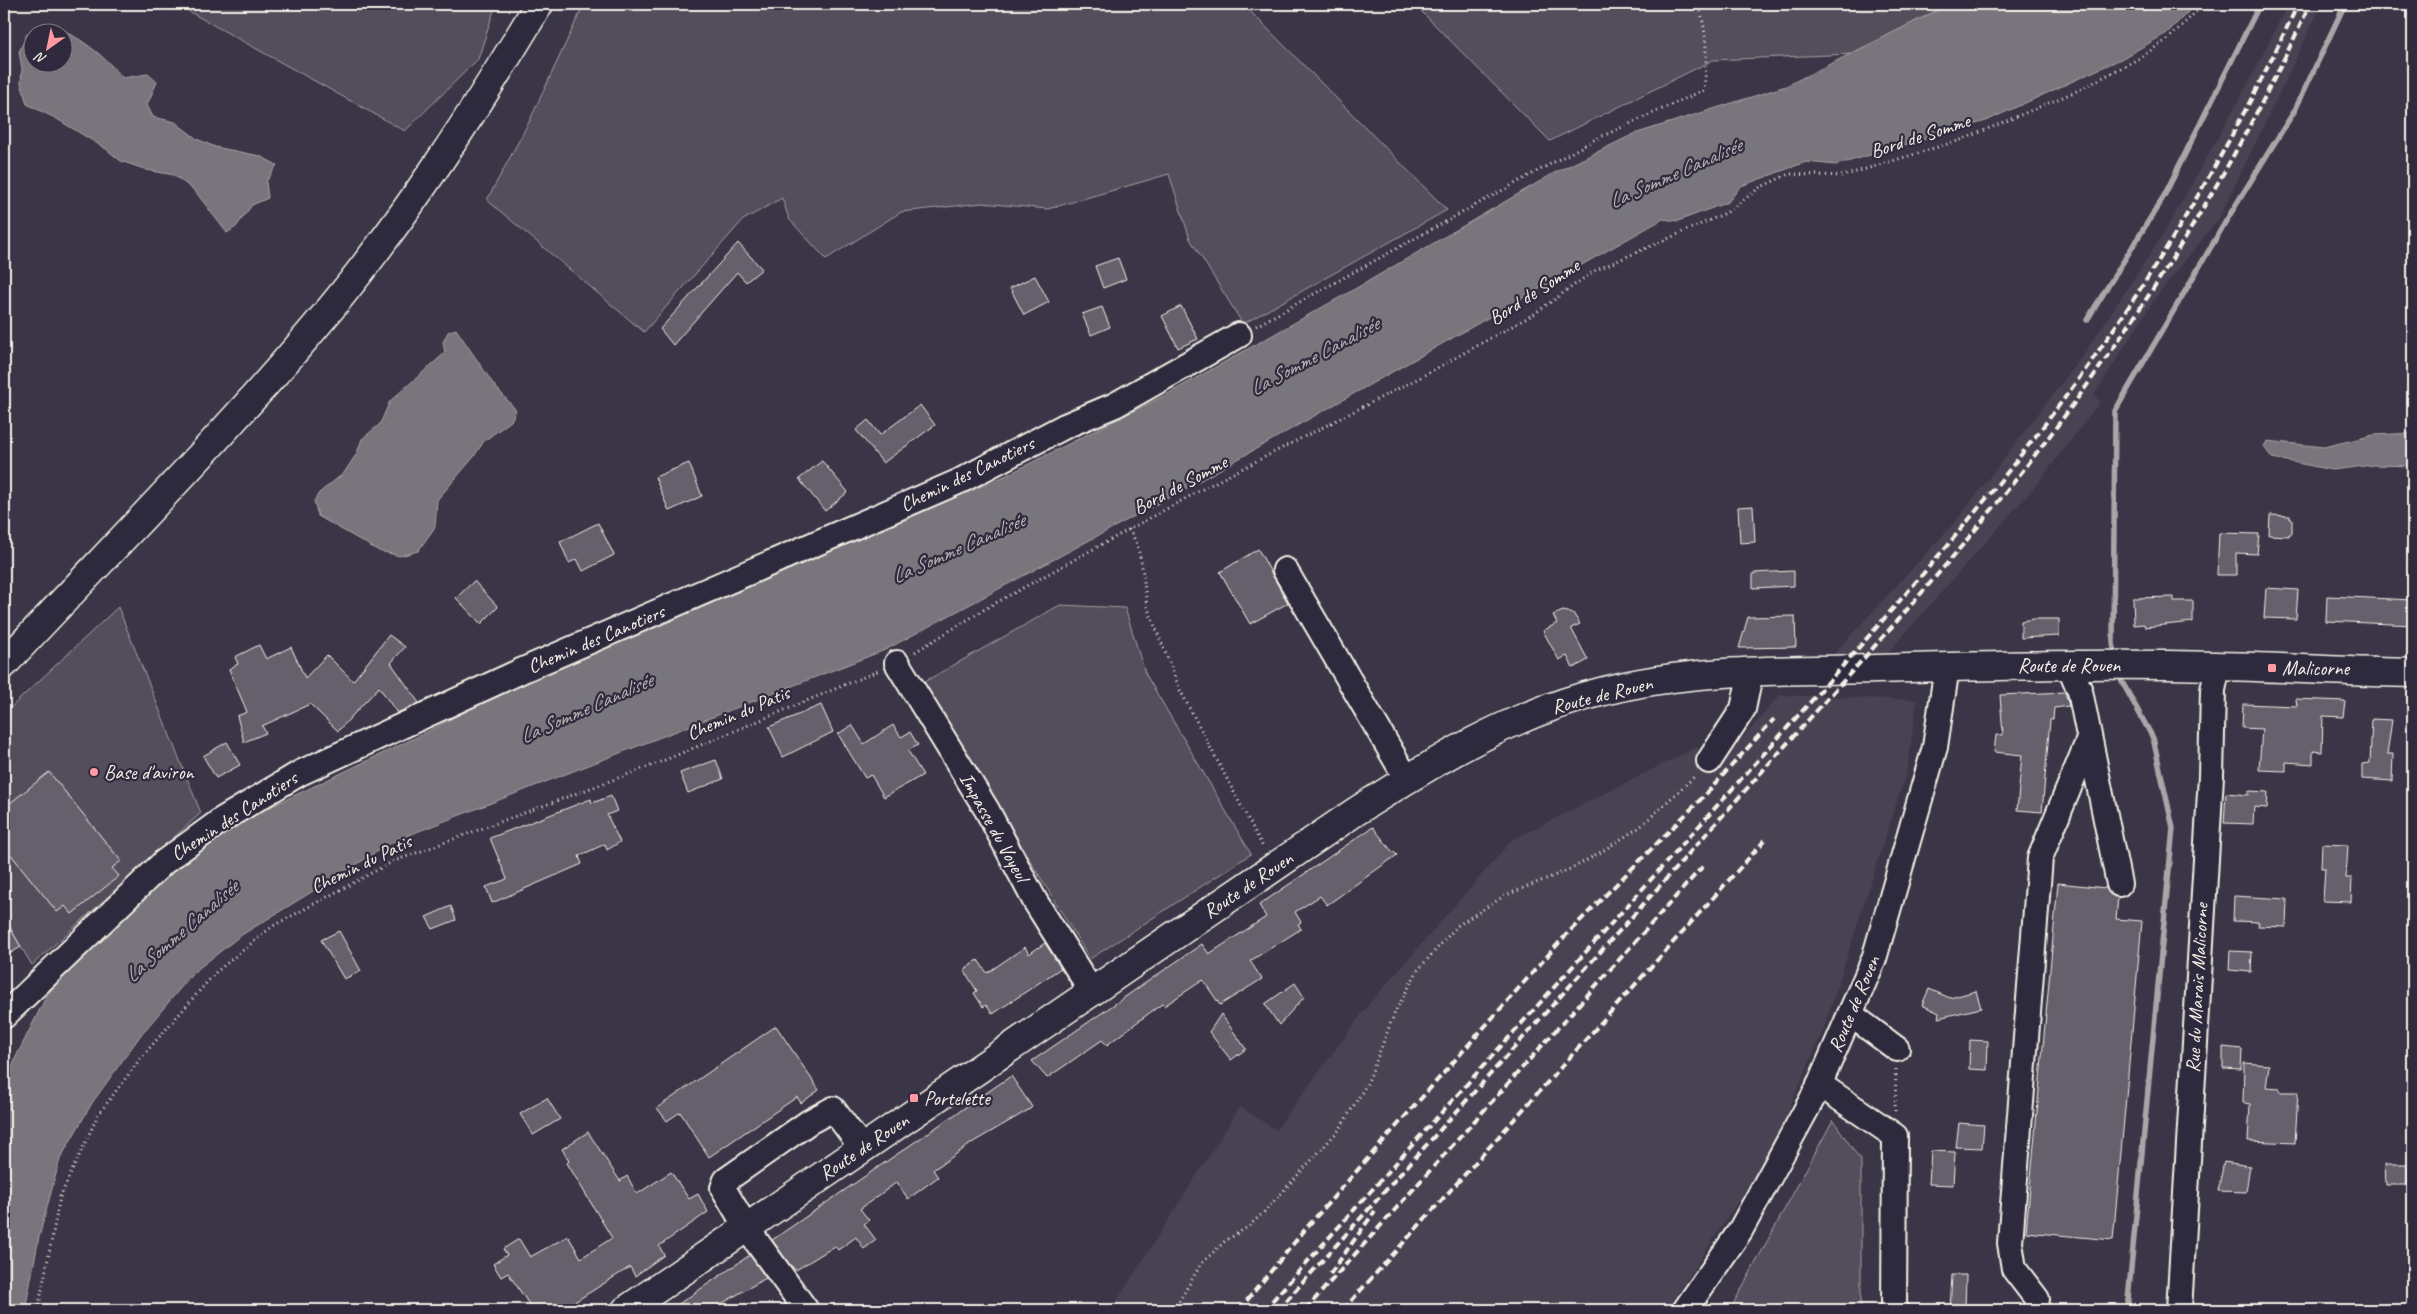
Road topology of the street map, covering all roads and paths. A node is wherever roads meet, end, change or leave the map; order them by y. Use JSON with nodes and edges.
{"nodes":[{"id":1,"x":539,"y":4,"type":"edge"},
{"id":2,"x":1698,"y":4,"type":"edge"},
{"id":3,"x":2204,"y":4,"type":"edge"},
{"id":4,"x":1239,"y":335,"type":"joint"},
{"id":5,"x":1130,"y":529,"type":"junction"},
{"id":6,"x":1285,"y":570,"type":"dead end"},
{"id":7,"x":897,"y":663,"type":"junction"},
{"id":8,"x":4,"y":664,"type":"edge"},
{"id":9,"x":2069,"y":665,"type":"junction"},
{"id":10,"x":2218,"y":666,"type":"junction"},
{"id":11,"x":1947,"y":667,"type":"junction"},
{"id":12,"x":1750,"y":671,"type":"junction"},
{"id":13,"x":2413,"y":673,"type":"edge"},
{"id":14,"x":2089,"y":739,"type":"junction"},
{"id":15,"x":1709,"y":761,"type":"joint"},
{"id":16,"x":1406,"y":780,"type":"junction"},
{"id":17,"x":1274,"y":867,"type":"junction"},
{"id":18,"x":2119,"y":884,"type":"dead end"},
{"id":19,"x":1092,"y":992,"type":"junction"},
{"id":20,"x":1850,"y":1014,"type":"junction"},
{"id":21,"x":4,"y":1016,"type":"edge"},
{"id":22,"x":1897,"y":1049,"type":"joint"},
{"id":23,"x":1820,"y":1084,"type":"junction"},
{"id":24,"x":1895,"y":1136,"type":"junction"},
{"id":25,"x":862,"y":1148,"type":"junction"},
{"id":26,"x":746,"y":1227,"type":"junction"},
{"id":27,"x":2037,"y":1299,"type":"dead end"},
{"id":28,"x":38,"y":1310,"type":"edge"},
{"id":29,"x":626,"y":1310,"type":"edge"},
{"id":30,"x":806,"y":1310,"type":"edge"},
{"id":31,"x":1174,"y":1310,"type":"edge"},
{"id":32,"x":1685,"y":1310,"type":"edge"},
{"id":33,"x":1894,"y":1310,"type":"edge"},
{"id":34,"x":2179,"y":1310,"type":"edge"}],
"edges":[{"from":1,"to":8,"type":"main road"},
{"from":2,"to":4,"type":"path"},
{"from":3,"to":5,"type":"path","name":"Bord de Somme"},
{"from":4,"to":21,"type":"street","name":"Chemin des Canotiers"},
{"from":5,"to":7,"type":"path","name":"Bord de Somme"},
{"from":5,"to":17,"type":"path"},
{"from":6,"to":16,"type":"street"},
{"from":7,"to":19,"type":"street","name":"Impasse du Voyeul"},
{"from":7,"to":28,"type":"path","name":"Chemin du Patis"},
{"from":9,"to":10,"type":"main road","name":"Route de Rouen"},
{"from":9,"to":11,"type":"main road","name":"Route de Rouen"},
{"from":9,"to":14,"type":"street"},
{"from":10,"to":13,"type":"main road","name":"Route de Rouen"},
{"from":10,"to":34,"type":"street","name":"Rue du Marais Malicorne"},
{"from":11,"to":12,"type":"main road","name":"Route de Rouen"},
{"from":11,"to":20,"type":"street","name":"Route de Rouen"},
{"from":12,"to":15,"type":"street"},
{"from":12,"to":16,"type":"main road","name":"Route de Rouen"},
{"from":14,"to":18,"type":"street"},
{"from":14,"to":27,"type":"street"},
{"from":15,"to":31,"type":"path"},
{"from":16,"to":17,"type":"main road","name":"Route de Rouen"},
{"from":17,"to":19,"type":"main road","name":"Route de Rouen"},
{"from":19,"to":25,"type":"main road","name":"Route de Rouen"},
{"from":20,"to":22,"type":"street"},
{"from":20,"to":23,"type":"street","name":"Route de Rouen"},
{"from":22,"to":24,"type":"path"},
{"from":23,"to":24,"type":"street"},
{"from":23,"to":32,"type":"street","name":"Route de Rouen"},
{"from":24,"to":33,"type":"street"},
{"from":25,"to":26,"type":"main road","name":"Route de Rouen"},
{"from":25,"to":26,"type":"street"},
{"from":26,"to":29,"type":"main road","name":"Route de Rouen"},
{"from":26,"to":30,"type":"street"}]}
